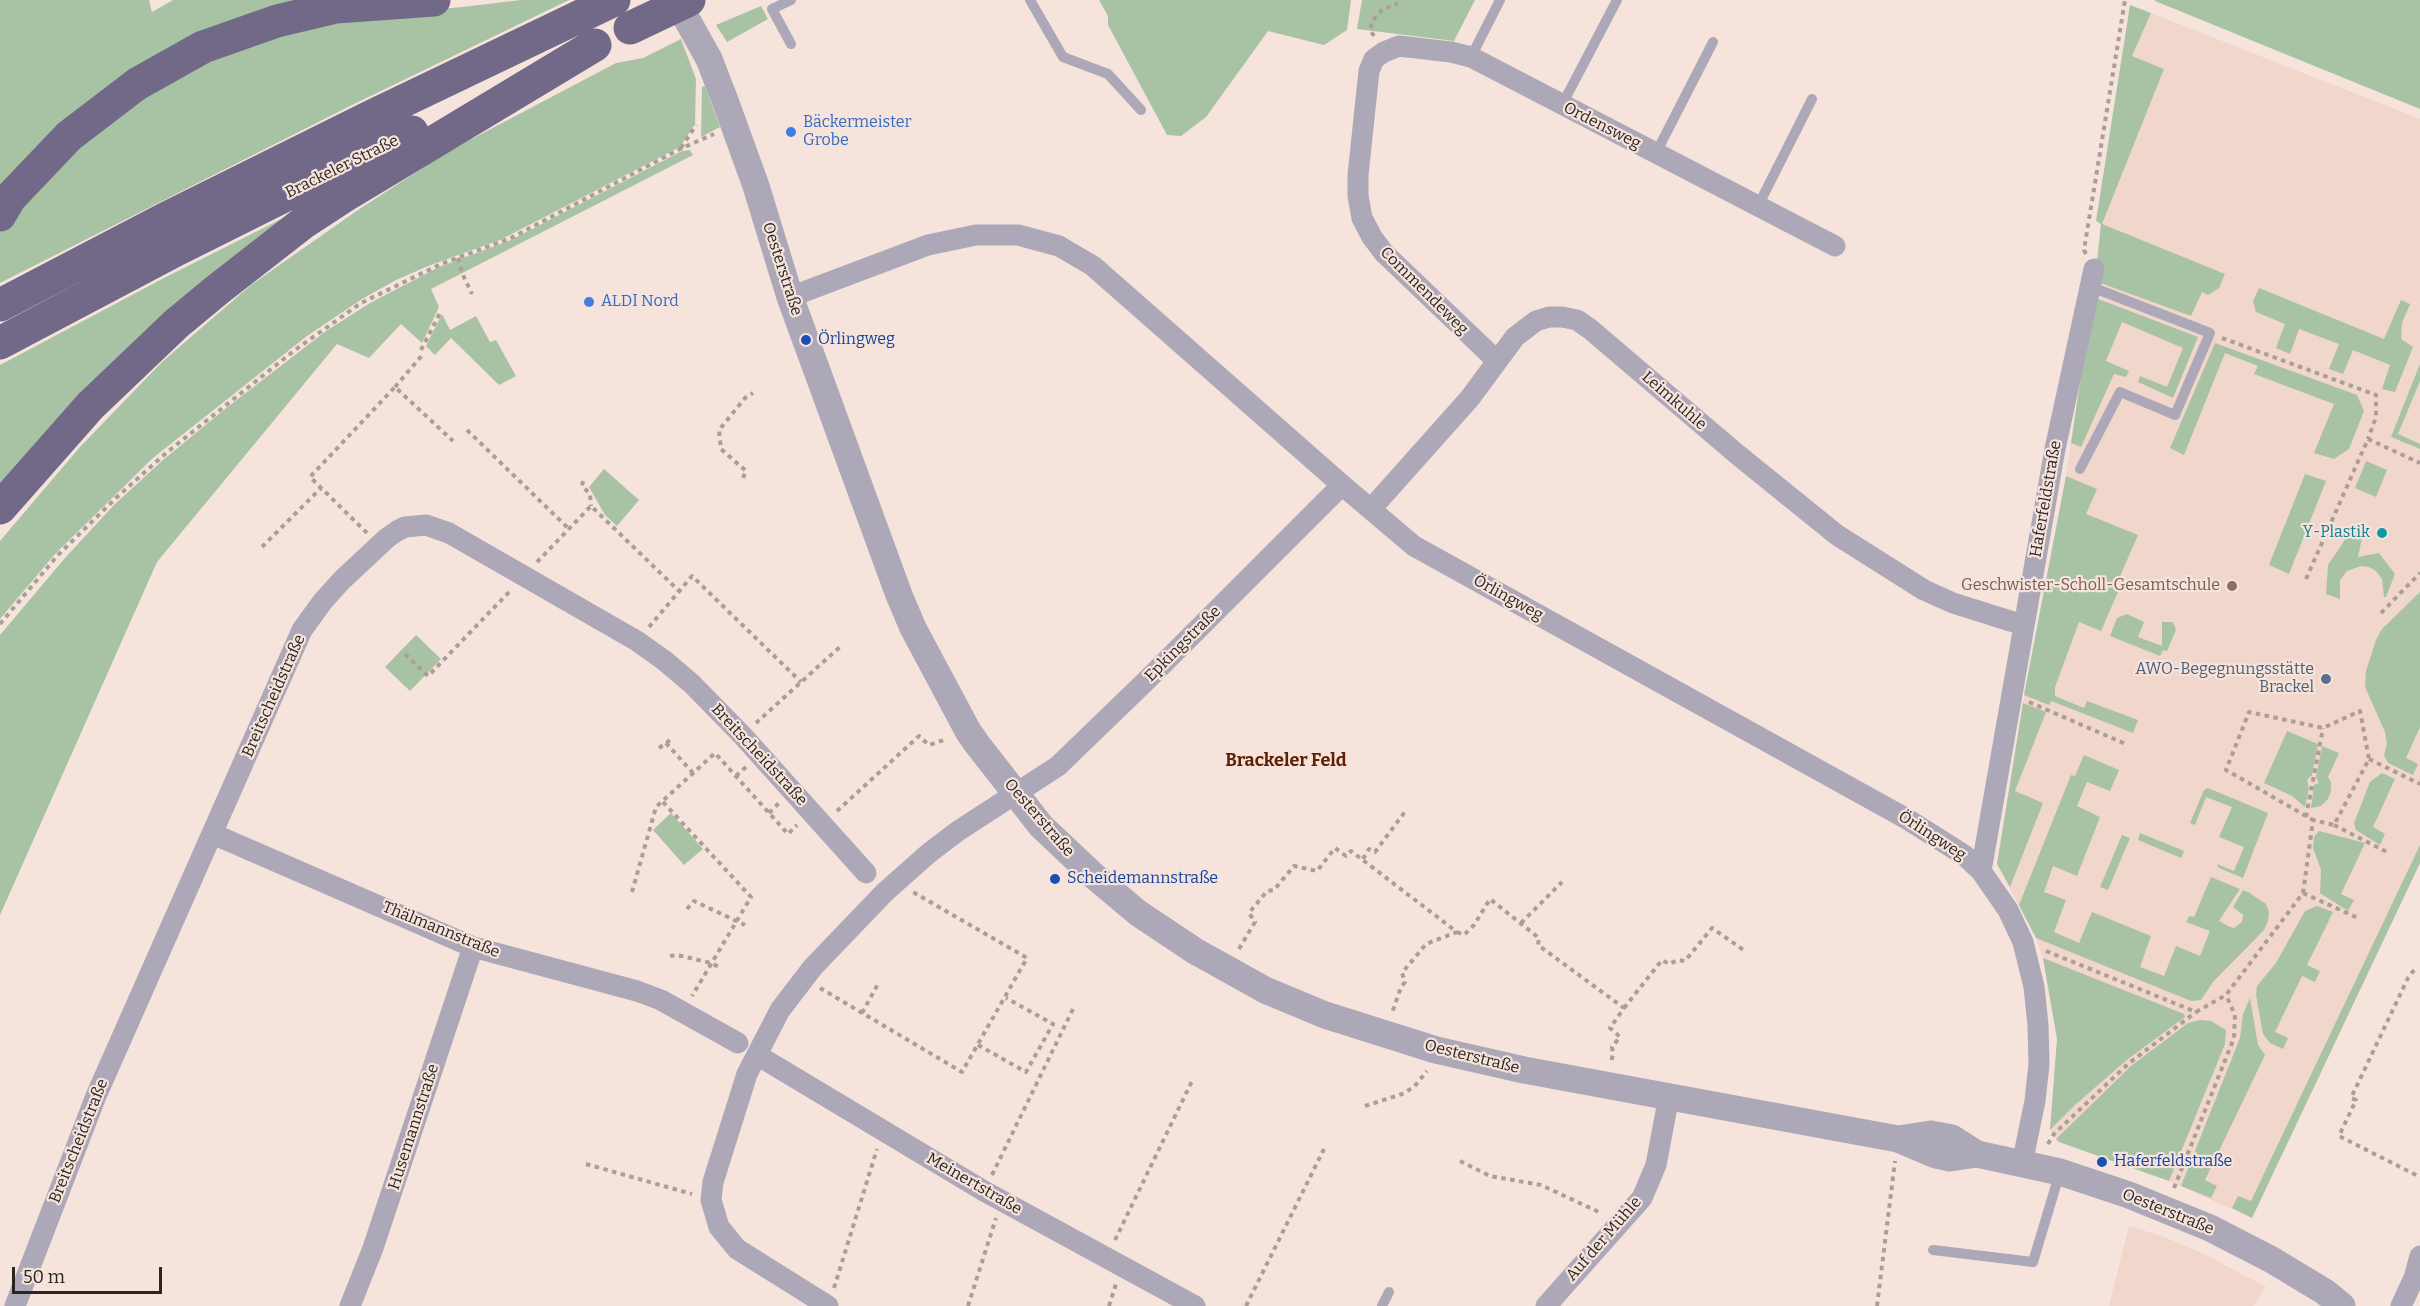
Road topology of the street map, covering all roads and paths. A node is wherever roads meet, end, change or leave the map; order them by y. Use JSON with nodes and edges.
{"nodes":[{"id":1,"x":434,"y":0,"type":"edge"},
{"id":2,"x":676,"y":0,"type":"edge"},
{"id":3,"x":689,"y":0,"type":"edge"},
{"id":4,"x":791,"y":0,"type":"edge"},
{"id":5,"x":1030,"y":0,"type":"edge"},
{"id":6,"x":1500,"y":0,"type":"edge"},
{"id":7,"x":1617,"y":0,"type":"edge"},
{"id":8,"x":2125,"y":0,"type":"edge"},
{"id":9,"x":612,"y":1,"type":"edge"},
{"id":10,"x":1398,"y":3,"type":"dead end"},
{"id":11,"x":1713,"y":42,"type":"dead end"},
{"id":12,"x":791,"y":44,"type":"dead end"},
{"id":13,"x":595,"y":45,"type":"junction"},
{"id":14,"x":1384,"y":52,"type":"junction"},
{"id":15,"x":1471,"y":57,"type":"junction"},
{"id":16,"x":1812,"y":99,"type":"dead end"},
{"id":17,"x":1562,"y":105,"type":"junction"},
{"id":18,"x":731,"y":109,"type":"junction"},
{"id":19,"x":1141,"y":111,"type":"dead end"},
{"id":20,"x":696,"y":125,"type":"dead end"},
{"id":21,"x":680,"y":149,"type":"junction"},
{"id":22,"x":1656,"y":153,"type":"junction"},
{"id":23,"x":1758,"y":206,"type":"junction"},
{"id":24,"x":0,"y":215,"type":"edge"},
{"id":25,"x":1835,"y":246,"type":"dead end"},
{"id":26,"x":458,"y":258,"type":"junction"},
{"id":27,"x":2091,"y":277,"type":"junction"},
{"id":28,"x":472,"y":294,"type":"dead end"},
{"id":29,"x":790,"y":297,"type":"junction"},
{"id":30,"x":0,"y":305,"type":"edge"},
{"id":31,"x":441,"y":311,"type":"dead end"},
{"id":32,"x":2210,"y":333,"type":"junction"},
{"id":33,"x":0,"y":343,"type":"edge"},
{"id":34,"x":1496,"y":360,"type":"junction"},
{"id":35,"x":395,"y":387,"type":"junction"},
{"id":36,"x":753,"y":393,"type":"dead end"},
{"id":37,"x":467,"y":430,"type":"dead end"},
{"id":38,"x":2368,"y":439,"type":"junction"},
{"id":39,"x":453,"y":441,"type":"dead end"},
{"id":40,"x":2420,"y":463,"type":"edge"},
{"id":41,"x":2080,"y":469,"type":"dead end"},
{"id":42,"x":743,"y":478,"type":"dead end"},
{"id":43,"x":583,"y":481,"type":"dead end"},
{"id":44,"x":1342,"y":485,"type":"junction"},
{"id":45,"x":321,"y":488,"type":"junction"},
{"id":46,"x":591,"y":506,"type":"junction"},
{"id":47,"x":0,"y":507,"type":"edge"},
{"id":48,"x":1371,"y":509,"type":"junction"},
{"id":49,"x":569,"y":529,"type":"junction"},
{"id":50,"x":380,"y":545,"type":"junction"},
{"id":51,"x":262,"y":547,"type":"dead end"},
{"id":52,"x":2420,"y":573,"type":"edge"},
{"id":53,"x":524,"y":576,"type":"junction"},
{"id":54,"x":2306,"y":579,"type":"dead end"},
{"id":55,"x":679,"y":591,"type":"junction"},
{"id":56,"x":2381,"y":613,"type":"dead end"},
{"id":57,"x":0,"y":624,"type":"edge"},
{"id":58,"x":2023,"y":625,"type":"junction"},
{"id":59,"x":637,"y":641,"type":"junction"},
{"id":60,"x":842,"y":645,"type":"dead end"},
{"id":61,"x":405,"y":654,"type":"dead end"},
{"id":62,"x":801,"y":682,"type":"junction"},
{"id":63,"x":2012,"y":695,"type":"junction"},
{"id":64,"x":2323,"y":728,"type":"junction"},
{"id":65,"x":742,"y":735,"type":"junction"},
{"id":66,"x":673,"y":738,"type":"dead end"},
{"id":67,"x":947,"y":739,"type":"dead end"},
{"id":68,"x":666,"y":743,"type":"junction"},
{"id":69,"x":2128,"y":745,"type":"dead end"},
{"id":70,"x":659,"y":748,"type":"dead end"},
{"id":71,"x":898,"y":756,"type":"junction"},
{"id":72,"x":2369,"y":759,"type":"junction"},
{"id":73,"x":903,"y":761,"type":"dead end"},
{"id":74,"x":693,"y":773,"type":"junction"},
{"id":75,"x":2420,"y":784,"type":"edge"},
{"id":76,"x":862,"y":788,"type":"junction"},
{"id":77,"x":867,"y":794,"type":"dead end"},
{"id":78,"x":1016,"y":794,"type":"junction"},
{"id":79,"x":663,"y":802,"type":"junction"},
{"id":80,"x":1407,"y":809,"type":"dead end"},
{"id":81,"x":2306,"y":817,"type":"junction"},
{"id":82,"x":817,"y":818,"type":"junction"},
{"id":83,"x":2313,"y":820,"type":"junction"},
{"id":84,"x":2334,"y":825,"type":"junction"},
{"id":85,"x":213,"y":834,"type":"junction"},
{"id":86,"x":2389,"y":853,"type":"dead end"},
{"id":87,"x":1363,"y":859,"type":"junction"},
{"id":88,"x":1981,"y":871,"type":"junction"},
{"id":89,"x":866,"y":873,"type":"dead end"},
{"id":90,"x":1562,"y":882,"type":"dead end"},
{"id":91,"x":907,"y":889,"type":"dead end"},
{"id":92,"x":632,"y":892,"type":"dead end"},
{"id":93,"x":2303,"y":893,"type":"junction"},
{"id":94,"x":687,"y":909,"type":"dead end"},
{"id":95,"x":2358,"y":918,"type":"dead end"},
{"id":96,"x":737,"y":921,"type":"junction"},
{"id":97,"x":1521,"y":923,"type":"junction"},
{"id":98,"x":745,"y":925,"type":"dead end"},
{"id":99,"x":1457,"y":932,"type":"junction"},
{"id":100,"x":2023,"y":942,"type":"junction"},
{"id":101,"x":473,"y":947,"type":"junction"},
{"id":102,"x":1239,"y":950,"type":"dead end"},
{"id":103,"x":1745,"y":951,"type":"dead end"},
{"id":104,"x":670,"y":956,"type":"dead end"},
{"id":105,"x":711,"y":963,"type":"junction"},
{"id":106,"x":718,"y":968,"type":"dead end"},
{"id":107,"x":2414,"y":970,"type":"dead end"},
{"id":108,"x":813,"y":984,"type":"dead end"},
{"id":109,"x":878,"y":984,"type":"dead end"},
{"id":110,"x":2226,"y":995,"type":"junction"},
{"id":111,"x":1006,"y":997,"type":"junction"},
{"id":112,"x":1624,"y":1008,"type":"junction"},
{"id":113,"x":1073,"y":1009,"type":"dead end"},
{"id":114,"x":682,"y":1011,"type":"junction"},
{"id":115,"x":2196,"y":1012,"type":"junction"},
{"id":116,"x":862,"y":1013,"type":"junction"},
{"id":117,"x":1392,"y":1013,"type":"dead end"},
{"id":118,"x":738,"y":1043,"type":"dead end"},
{"id":119,"x":978,"y":1045,"type":"junction"},
{"id":120,"x":757,"y":1055,"type":"junction"},
{"id":121,"x":1611,"y":1062,"type":"dead end"},
{"id":122,"x":1427,"y":1070,"type":"dead end"},
{"id":123,"x":1193,"y":1079,"type":"dead end"},
{"id":124,"x":1669,"y":1096,"type":"junction"},
{"id":125,"x":1365,"y":1106,"type":"dead end"},
{"id":126,"x":879,"y":1143,"type":"dead end"},
{"id":127,"x":2048,"y":1144,"type":"dead end"},
{"id":128,"x":1324,"y":1149,"type":"dead end"},
{"id":129,"x":1897,"y":1150,"type":"junction"},
{"id":130,"x":1460,"y":1161,"type":"dead end"},
{"id":131,"x":586,"y":1164,"type":"dead end"},
{"id":132,"x":2022,"y":1164,"type":"junction"},
{"id":133,"x":2060,"y":1172,"type":"junction"},
{"id":134,"x":2420,"y":1176,"type":"edge"},
{"id":135,"x":990,"y":1179,"type":"dead end"},
{"id":136,"x":2171,"y":1196,"type":"dead end"},
{"id":137,"x":703,"y":1197,"type":"dead end"},
{"id":138,"x":998,"y":1211,"type":"dead end"},
{"id":139,"x":1619,"y":1226,"type":"junction"},
{"id":140,"x":1111,"y":1248,"type":"dead end"},
{"id":141,"x":1933,"y":1250,"type":"dead end"},
{"id":142,"x":2420,"y":1256,"type":"edge"},
{"id":143,"x":1118,"y":1278,"type":"dead end"},
{"id":144,"x":2417,"y":1280,"type":"edge"},
{"id":145,"x":1389,"y":1292,"type":"dead end"},
{"id":146,"x":830,"y":1301,"type":"edge"},
{"id":147,"x":15,"y":1306,"type":"edge"},
{"id":148,"x":351,"y":1306,"type":"edge"},
{"id":149,"x":968,"y":1306,"type":"edge"},
{"id":150,"x":1109,"y":1306,"type":"edge"},
{"id":151,"x":1195,"y":1306,"type":"edge"},
{"id":152,"x":1246,"y":1306,"type":"edge"},
{"id":153,"x":1382,"y":1306,"type":"edge"},
{"id":154,"x":1546,"y":1306,"type":"edge"},
{"id":155,"x":1877,"y":1306,"type":"edge"},
{"id":156,"x":2342,"y":1306,"type":"edge"},
{"id":157,"x":2401,"y":1306,"type":"edge"}],
"edges":[{"from":1,"to":24,"type":"highway"},
{"from":2,"to":18,"type":"street","name":"Oesterstraße"},
{"from":3,"to":13,"type":"highway","name":"Brackeler Straße","bridge":true},
{"from":4,"to":12,"type":"lane"},
{"from":5,"to":19,"type":"lane"},
{"from":6,"to":15,"type":"lane"},
{"from":7,"to":17,"type":"lane"},
{"from":8,"to":27,"type":"path"},
{"from":9,"to":30,"type":"highway","name":"Brackeler Straße"},
{"from":10,"to":14,"type":"path"},
{"from":11,"to":22,"type":"lane"},
{"from":13,"to":33,"type":"highway","name":"Brackeler Straße"},
{"from":13,"to":47,"type":"highway"},
{"from":14,"to":15,"type":"street","name":"Ordensweg"},
{"from":14,"to":34,"type":"street","name":"Commendeweg"},
{"from":15,"to":17,"type":"street","name":"Ordensweg"},
{"from":16,"to":23,"type":"lane"},
{"from":17,"to":22,"type":"street","name":"Ordensweg"},
{"from":18,"to":21,"type":"path"},
{"from":18,"to":29,"type":"street","name":"Oesterstraße"},
{"from":20,"to":21,"type":"path"},
{"from":21,"to":26,"type":"path"},
{"from":22,"to":23,"type":"street","name":"Ordensweg"},
{"from":23,"to":25,"type":"street","name":"Ordensweg"},
{"from":26,"to":28,"type":"path"},
{"from":26,"to":57,"type":"path"},
{"from":27,"to":32,"type":"lane"},
{"from":27,"to":58,"type":"street","name":"Haferfeldstraße"},
{"from":29,"to":44,"type":"street","name":"Örlingweg"},
{"from":29,"to":78,"type":"street","name":"Oesterstraße"},
{"from":31,"to":35,"type":"path"},
{"from":32,"to":38,"type":"path"},
{"from":32,"to":41,"type":"lane"},
{"from":34,"to":48,"type":"street","name":"Leimkuhle"},
{"from":34,"to":58,"type":"street","name":"Leimkuhle"},
{"from":35,"to":39,"type":"path"},
{"from":35,"to":45,"type":"path"},
{"from":36,"to":42,"type":"path"},
{"from":37,"to":49,"type":"path"},
{"from":38,"to":40,"type":"path"},
{"from":38,"to":54,"type":"path"},
{"from":43,"to":46,"type":"path"},
{"from":44,"to":48,"type":"street","name":"Örlingweg"},
{"from":44,"to":78,"type":"street","name":"Epkingstraße"},
{"from":45,"to":50,"type":"path"},
{"from":45,"to":51,"type":"path"},
{"from":46,"to":49,"type":"path"},
{"from":46,"to":55,"type":"path"},
{"from":48,"to":88,"type":"street","name":"Örlingweg"},
{"from":49,"to":53,"type":"path"},
{"from":50,"to":53,"type":"street","name":"Breitscheidstraße"},
{"from":50,"to":85,"type":"street","name":"Breitscheidstraße"},
{"from":52,"to":56,"type":"path"},
{"from":53,"to":59,"type":"street","name":"Breitscheidstraße"},
{"from":53,"to":61,"type":"path"},
{"from":55,"to":59,"type":"path"},
{"from":55,"to":62,"type":"path"},
{"from":58,"to":63,"type":"street","name":"Haferfeldstraße"},
{"from":59,"to":65,"type":"street","name":"Breitscheidstraße"},
{"from":60,"to":62,"type":"path"},
{"from":62,"to":65,"type":"path"},
{"from":63,"to":69,"type":"path"},
{"from":63,"to":88,"type":"street","name":"Haferfeldstraße"},
{"from":64,"to":72,"type":"path"},
{"from":64,"to":81,"type":"path"},
{"from":64,"to":81,"type":"path"},
{"from":65,"to":82,"type":"street","name":"Breitscheidstraße"},
{"from":66,"to":68,"type":"path"},
{"from":67,"to":71,"type":"path"},
{"from":68,"to":70,"type":"path"},
{"from":68,"to":74,"type":"path"},
{"from":71,"to":73,"type":"path"},
{"from":71,"to":76,"type":"path"},
{"from":72,"to":75,"type":"path"},
{"from":72,"to":84,"type":"path"},
{"from":74,"to":79,"type":"path"},
{"from":74,"to":82,"type":"path"},
{"from":76,"to":77,"type":"path"},
{"from":76,"to":82,"type":"path"},
{"from":78,"to":120,"type":"street"},
{"from":78,"to":124,"type":"street","name":"Oesterstraße"},
{"from":79,"to":92,"type":"path"},
{"from":79,"to":96,"type":"path"},
{"from":80,"to":87,"type":"path"},
{"from":81,"to":83,"type":"path"},
{"from":82,"to":89,"type":"street","name":"Breitscheidstraße"},
{"from":83,"to":84,"type":"path"},
{"from":83,"to":93,"type":"path"},
{"from":84,"to":86,"type":"path"},
{"from":85,"to":101,"type":"street","name":"Thälmannstraße"},
{"from":85,"to":147,"type":"street","name":"Breitscheidstraße"},
{"from":87,"to":99,"type":"path"},
{"from":87,"to":102,"type":"path"},
{"from":88,"to":100,"type":"street","name":"Örlingweg"},
{"from":90,"to":97,"type":"path"},
{"from":91,"to":111,"type":"path"},
{"from":93,"to":95,"type":"path"},
{"from":93,"to":110,"type":"path"},
{"from":94,"to":96,"type":"path"},
{"from":96,"to":98,"type":"path"},
{"from":96,"to":105,"type":"path"},
{"from":97,"to":99,"type":"path"},
{"from":97,"to":112,"type":"path"},
{"from":99,"to":117,"type":"path"},
{"from":100,"to":115,"type":"path"},
{"from":100,"to":132,"type":"street","name":"Örlingweg"},
{"from":101,"to":114,"type":"street","name":"Thälmannstraße"},
{"from":101,"to":148,"type":"street","name":"Husemannstraße"},
{"from":103,"to":112,"type":"path"},
{"from":104,"to":105,"type":"path"},
{"from":105,"to":106,"type":"path"},
{"from":105,"to":114,"type":"path"},
{"from":107,"to":134,"type":"path"},
{"from":108,"to":116,"type":"path"},
{"from":109,"to":116,"type":"path"},
{"from":110,"to":115,"type":"path"},
{"from":110,"to":136,"type":"path"},
{"from":111,"to":119,"type":"path"},
{"from":111,"to":119,"type":"path"},
{"from":112,"to":121,"type":"path"},
{"from":113,"to":135,"type":"path"},
{"from":114,"to":118,"type":"street","name":"Thälmannstraße"},
{"from":115,"to":127,"type":"path"},
{"from":116,"to":119,"type":"path"},
{"from":120,"to":146,"type":"street"},
{"from":120,"to":151,"type":"street","name":"Meinertstraße"},
{"from":122,"to":125,"type":"path"},
{"from":123,"to":140,"type":"path"},
{"from":124,"to":129,"type":"street","name":"Oesterstraße"},
{"from":124,"to":139,"type":"street","name":"Auf der Mühle"},
{"from":126,"to":146,"type":"path"},
{"from":128,"to":152,"type":"path"},
{"from":129,"to":132,"type":"street","name":"Oesterstraße"},
{"from":129,"to":155,"type":"path"},
{"from":130,"to":139,"type":"path"},
{"from":131,"to":137,"type":"path"},
{"from":132,"to":133,"type":"street","name":"Oesterstraße"},
{"from":133,"to":141,"type":"lane"},
{"from":133,"to":156,"type":"street","name":"Oesterstraße"},
{"from":138,"to":149,"type":"path"},
{"from":139,"to":154,"type":"street","name":"Auf der Mühle"},
{"from":142,"to":144,"type":"street"},
{"from":143,"to":150,"type":"path"},
{"from":144,"to":157,"type":"street"},
{"from":145,"to":153,"type":"lane"}]}
